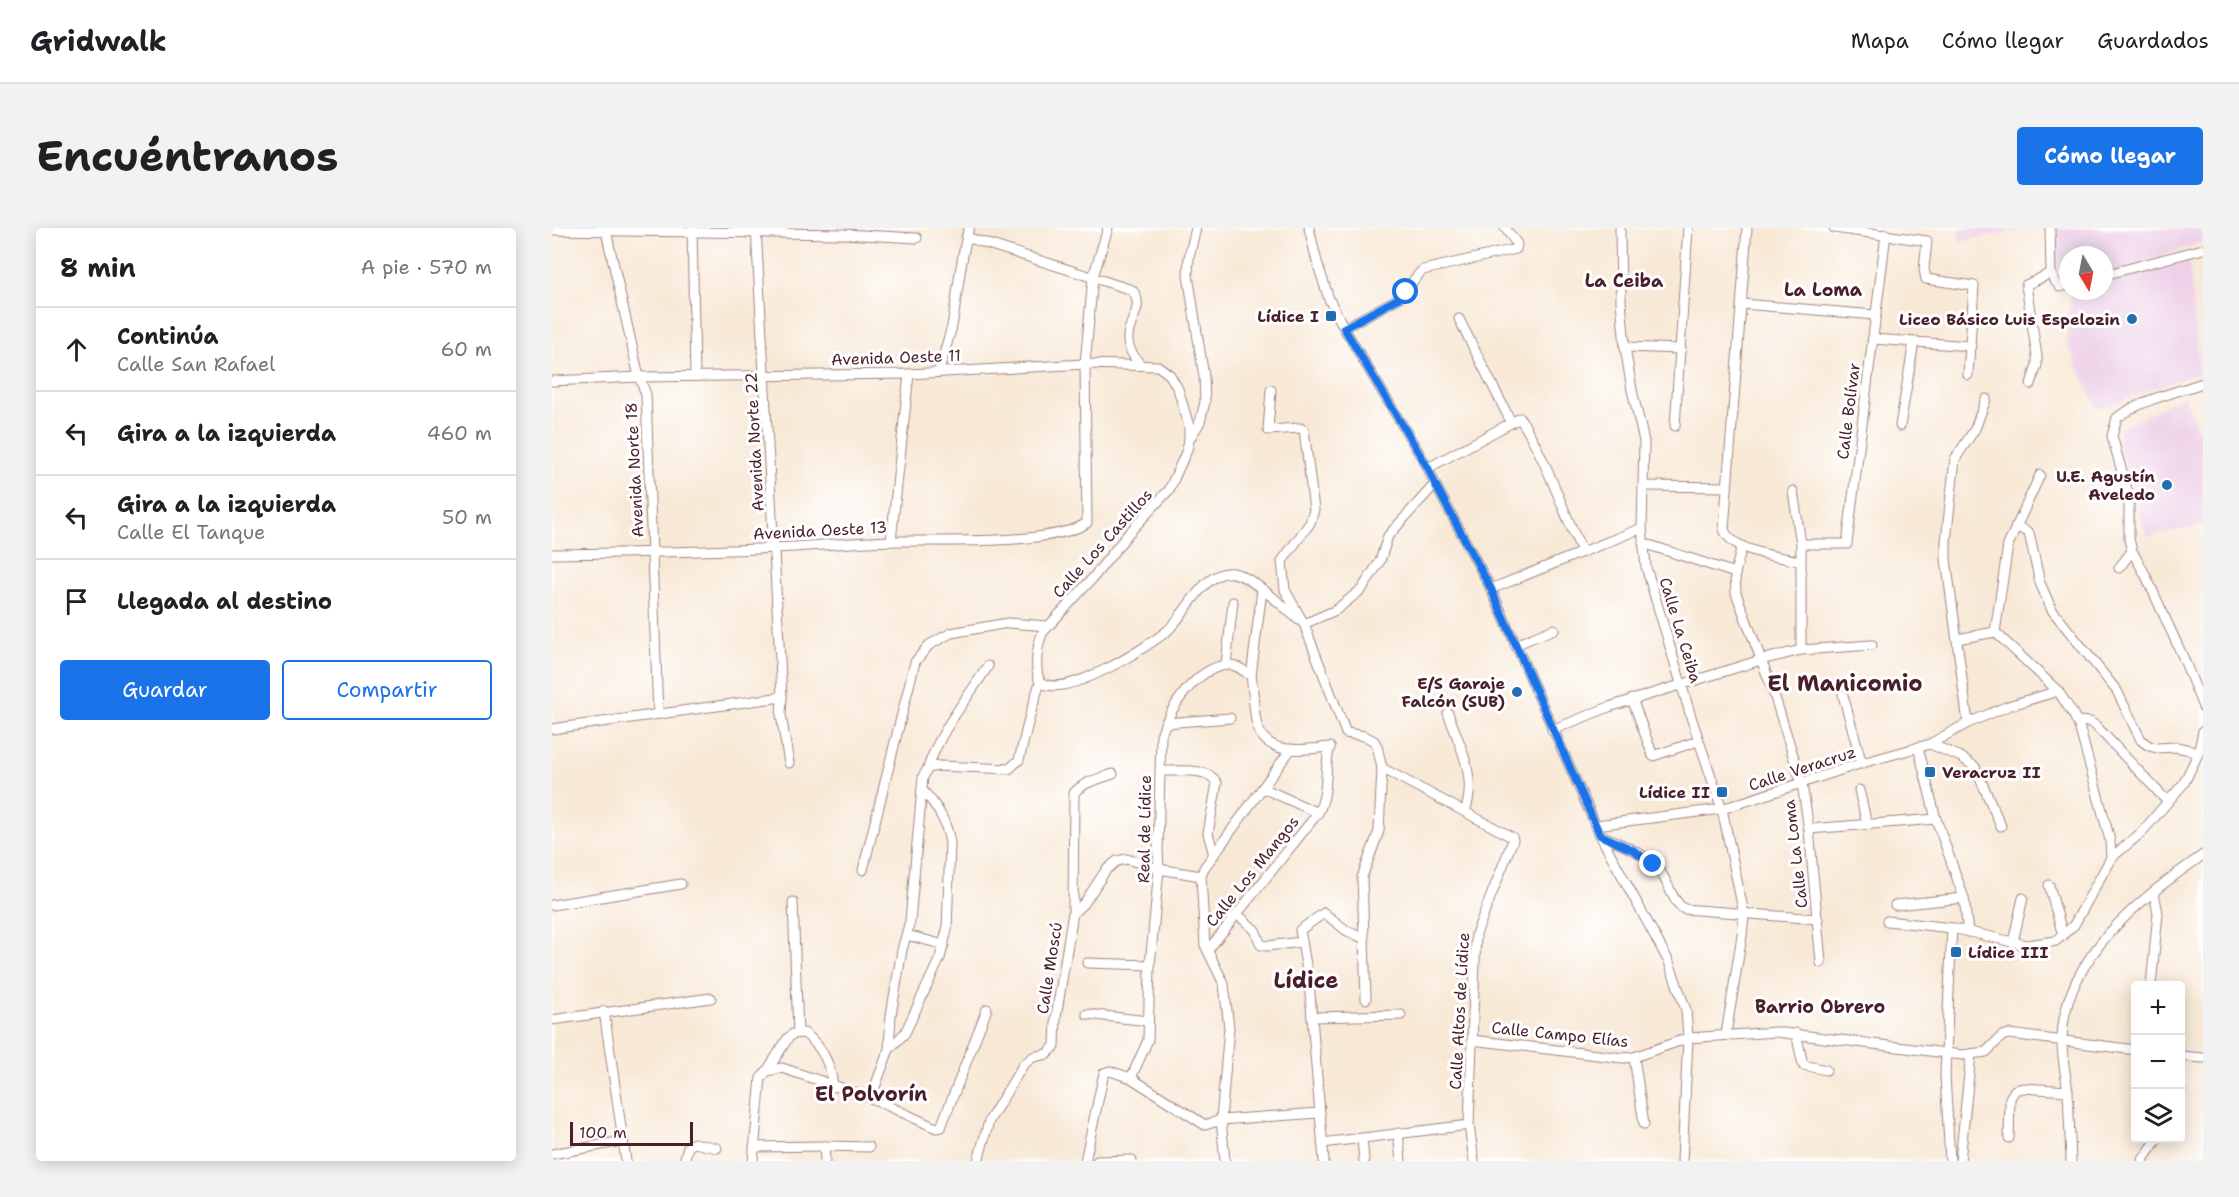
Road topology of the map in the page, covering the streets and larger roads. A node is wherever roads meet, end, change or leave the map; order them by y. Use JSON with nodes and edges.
{"nodes":[{"id":1,"x":1108,"y":228,"type":"edge"},
{"id":2,"x":1196,"y":228,"type":"edge"},
{"id":3,"x":1309,"y":228,"type":"edge"},
{"id":4,"x":1505,"y":228,"type":"edge"},
{"id":5,"x":1620,"y":228,"type":"edge"},
{"id":6,"x":1688,"y":228,"type":"edge"},
{"id":7,"x":1747,"y":228,"type":"edge"},
{"id":8,"x":1834,"y":228,"type":"edge"},
{"id":9,"x":2050,"y":228,"type":"edge"},
{"id":10,"x":692,"y":229,"type":"edge"},
{"id":11,"x":552,"y":230,"type":"edge"},
{"id":12,"x":600,"y":230,"type":"edge"},
{"id":13,"x":756,"y":230,"type":"edge"},
{"id":14,"x":844,"y":231,"type":"edge"},
{"id":15,"x":967,"y":232,"type":"edge"},
{"id":16,"x":1886,"y":234,"type":"junction"},
{"id":17,"x":917,"y":238,"type":"dead end"},
{"id":18,"x":2203,"y":249,"type":"edge"},
{"id":19,"x":2051,"y":273,"type":"junction"},
{"id":20,"x":2113,"y":274,"type":"edge"},
{"id":21,"x":1093,"y":277,"type":"junction"},
{"id":22,"x":2059,"y":285,"type":"edge"},
{"id":23,"x":1743,"y":304,"type":"junction"},
{"id":24,"x":1875,"y":315,"type":"junction"},
{"id":25,"x":1459,"y":319,"type":"dead end"},
{"id":26,"x":1344,"y":328,"type":"junction"},
{"id":27,"x":1873,"y":339,"type":"junction"},
{"id":28,"x":1914,"y":342,"type":"junction"},
{"id":29,"x":1971,"y":346,"type":"junction"},
{"id":30,"x":1625,"y":347,"type":"junction"},
{"id":31,"x":1681,"y":349,"type":"junction"},
{"id":32,"x":1085,"y":364,"type":"junction"},
{"id":33,"x":1141,"y":365,"type":"junction"},
{"id":34,"x":939,"y":371,"type":"junction"},
{"id":35,"x":765,"y":374,"type":"junction"},
{"id":36,"x":909,"y":374,"type":"junction"},
{"id":37,"x":1968,"y":375,"type":"dead end"},
{"id":38,"x":695,"y":376,"type":"junction"},
{"id":39,"x":639,"y":377,"type":"junction"},
{"id":40,"x":552,"y":381,"type":"edge"},
{"id":41,"x":2203,"y":383,"type":"edge"},
{"id":42,"x":2031,"y":384,"type":"dead end"},
{"id":43,"x":1271,"y":390,"type":"dead end"},
{"id":44,"x":1986,"y":399,"type":"dead end"},
{"id":45,"x":1515,"y":420,"type":"junction"},
{"id":46,"x":1675,"y":426,"type":"dead end"},
{"id":47,"x":1900,"y":426,"type":"dead end"},
{"id":48,"x":1189,"y":440,"type":"junction"},
{"id":49,"x":1428,"y":468,"type":"junction"},
{"id":50,"x":2040,"y":475,"type":"dead end"},
{"id":51,"x":1435,"y":484,"type":"junction"},
{"id":52,"x":1643,"y":486,"type":"junction"},
{"id":53,"x":1726,"y":487,"type":"junction"},
{"id":54,"x":1793,"y":491,"type":"dead end"},
{"id":55,"x":2016,"y":526,"type":"junction"},
{"id":56,"x":1642,"y":528,"type":"junction"},
{"id":57,"x":891,"y":541,"type":"junction"},
{"id":58,"x":1643,"y":543,"type":"junction"},
{"id":59,"x":1801,"y":544,"type":"junction"},
{"id":60,"x":1742,"y":546,"type":"junction"},
{"id":61,"x":775,"y":548,"type":"junction"},
{"id":62,"x":1582,"y":551,"type":"junction"},
{"id":63,"x":2132,"y":551,"type":"junction"},
{"id":64,"x":653,"y":553,"type":"junction"},
{"id":65,"x":552,"y":554,"type":"edge"},
{"id":66,"x":1799,"y":561,"type":"junction"},
{"id":67,"x":2120,"y":568,"type":"dead end"},
{"id":68,"x":1735,"y":573,"type":"junction"},
{"id":69,"x":1491,"y":589,"type":"junction"},
{"id":70,"x":1262,"y":590,"type":"junction"},
{"id":71,"x":1233,"y":602,"type":"dead end"},
{"id":72,"x":1304,"y":624,"type":"junction"},
{"id":73,"x":1047,"y":626,"type":"junction"},
{"id":74,"x":1554,"y":629,"type":"dead end"},
{"id":75,"x":1995,"y":632,"type":"junction"},
{"id":76,"x":1957,"y":639,"type":"junction"},
{"id":77,"x":1515,"y":645,"type":"junction"},
{"id":78,"x":1872,"y":645,"type":"dead end"},
{"id":79,"x":1801,"y":650,"type":"junction"},
{"id":80,"x":1761,"y":660,"type":"junction"},
{"id":81,"x":1226,"y":664,"type":"junction"},
{"id":82,"x":988,"y":666,"type":"dead end"},
{"id":83,"x":1251,"y":676,"type":"junction"},
{"id":84,"x":1040,"y":682,"type":"junction"},
{"id":85,"x":1683,"y":686,"type":"junction"},
{"id":86,"x":2058,"y":691,"type":"junction"},
{"id":87,"x":1843,"y":695,"type":"dead end"},
{"id":88,"x":782,"y":697,"type":"junction"},
{"id":89,"x":1632,"y":699,"type":"junction"},
{"id":90,"x":2203,"y":707,"type":"edge"},
{"id":91,"x":1448,"y":713,"type":"dead end"},
{"id":92,"x":658,"y":714,"type":"junction"},
{"id":93,"x":1230,"y":718,"type":"dead end"},
{"id":94,"x":2077,"y":721,"type":"junction"},
{"id":95,"x":1165,"y":723,"type":"junction"},
{"id":96,"x":1968,"y":723,"type":"junction"},
{"id":97,"x":552,"y":729,"type":"edge"},
{"id":98,"x":1552,"y":730,"type":"junction"},
{"id":99,"x":2203,"y":731,"type":"edge"},
{"id":100,"x":1346,"y":733,"type":"junction"},
{"id":101,"x":1698,"y":741,"type":"junction"},
{"id":102,"x":1930,"y":744,"type":"junction"},
{"id":103,"x":1330,"y":747,"type":"junction"},
{"id":104,"x":1918,"y":747,"type":"junction"},
{"id":105,"x":1291,"y":749,"type":"junction"},
{"id":106,"x":2198,"y":754,"type":"junction"},
{"id":107,"x":789,"y":763,"type":"dead end"},
{"id":108,"x":1862,"y":764,"type":"junction"},
{"id":109,"x":928,"y":768,"type":"junction"},
{"id":110,"x":1382,"y":768,"type":"junction"},
{"id":111,"x":1160,"y":771,"type":"junction"},
{"id":112,"x":1113,"y":774,"type":"dead end"},
{"id":113,"x":1802,"y":784,"type":"junction"},
{"id":114,"x":1263,"y":788,"type":"junction"},
{"id":115,"x":922,"y":790,"type":"junction"},
{"id":116,"x":1859,"y":790,"type":"dead end"},
{"id":117,"x":2168,"y":802,"type":"junction"},
{"id":118,"x":1722,"y":809,"type":"junction"},
{"id":119,"x":1465,"y":811,"type":"junction"},
{"id":120,"x":1318,"y":813,"type":"junction"},
{"id":121,"x":1936,"y":819,"type":"junction"},
{"id":122,"x":1867,"y":824,"type":"junction"},
{"id":123,"x":1596,"y":825,"type":"junction"},
{"id":124,"x":2001,"y":826,"type":"dead end"},
{"id":125,"x":1809,"y":829,"type":"junction"},
{"id":126,"x":1600,"y":835,"type":"junction"},
{"id":127,"x":1214,"y":855,"type":"junction"},
{"id":128,"x":2203,"y":855,"type":"edge"},
{"id":129,"x":2111,"y":858,"type":"junction"},
{"id":130,"x":1159,"y":869,"type":"junction"},
{"id":131,"x":863,"y":870,"type":"dead end"},
{"id":132,"x":1201,"y":876,"type":"junction"},
{"id":133,"x":681,"y":884,"type":"dead end"},
{"id":134,"x":2049,"y":885,"type":"dead end"},
{"id":135,"x":2154,"y":893,"type":"junction"},
{"id":136,"x":1964,"y":898,"type":"junction"},
{"id":137,"x":2023,"y":898,"type":"dead end"},
{"id":138,"x":794,"y":902,"type":"dead end"},
{"id":139,"x":552,"y":905,"type":"edge"},
{"id":140,"x":1895,"y":905,"type":"dead end"},
{"id":141,"x":1073,"y":913,"type":"junction"},
{"id":142,"x":1237,"y":914,"type":"junction"},
{"id":143,"x":1743,"y":914,"type":"junction"},
{"id":144,"x":1818,"y":919,"type":"junction"},
{"id":145,"x":1887,"y":921,"type":"dead end"},
{"id":146,"x":1952,"y":928,"type":"junction"},
{"id":147,"x":1968,"y":932,"type":"junction"},
{"id":148,"x":907,"y":934,"type":"junction"},
{"id":149,"x":2063,"y":936,"type":"junction"},
{"id":150,"x":1363,"y":938,"type":"junction"},
{"id":151,"x":1302,"y":942,"type":"junction"},
{"id":152,"x":2013,"y":942,"type":"junction"},
{"id":153,"x":944,"y":945,"type":"junction"},
{"id":154,"x":1208,"y":951,"type":"junction"},
{"id":155,"x":1087,"y":963,"type":"dead end"},
{"id":156,"x":1821,"y":963,"type":"dead end"},
{"id":157,"x":1150,"y":965,"type":"junction"},
{"id":158,"x":2151,"y":981,"type":"edge"},
{"id":159,"x":711,"y":998,"type":"dead end"},
{"id":160,"x":1366,"y":999,"type":"dead end"},
{"id":161,"x":987,"y":1009,"type":"dead end"},
{"id":162,"x":604,"y":1011,"type":"junction"},
{"id":163,"x":1087,"y":1014,"type":"dead end"},
{"id":164,"x":1401,"y":1015,"type":"dead end"},
{"id":165,"x":1312,"y":1017,"type":"junction"},
{"id":166,"x":552,"y":1020,"type":"edge"},
{"id":167,"x":1148,"y":1021,"type":"junction"},
{"id":168,"x":798,"y":1033,"type":"junction"},
{"id":169,"x":1726,"y":1034,"type":"junction"},
{"id":170,"x":1796,"y":1034,"type":"junction"},
{"id":171,"x":1688,"y":1038,"type":"junction"},
{"id":172,"x":1472,"y":1040,"type":"junction"},
{"id":173,"x":2062,"y":1042,"type":"junction"},
{"id":174,"x":889,"y":1049,"type":"junction"},
{"id":175,"x":2131,"y":1049,"type":"edge"},
{"id":176,"x":1946,"y":1053,"type":"junction"},
{"id":177,"x":1971,"y":1054,"type":"junction"},
{"id":178,"x":2185,"y":1056,"type":"edge"},
{"id":179,"x":1634,"y":1057,"type":"junction"},
{"id":180,"x":2203,"y":1058,"type":"edge"},
{"id":181,"x":1826,"y":1070,"type":"dead end"},
{"id":182,"x":767,"y":1071,"type":"junction"},
{"id":183,"x":1131,"y":1078,"type":"junction"},
{"id":184,"x":833,"y":1087,"type":"junction"},
{"id":185,"x":2068,"y":1091,"type":"junction"},
{"id":186,"x":871,"y":1098,"type":"junction"},
{"id":187,"x":1319,"y":1113,"type":"junction"},
{"id":188,"x":1221,"y":1120,"type":"junction"},
{"id":189,"x":1644,"y":1124,"type":"dead end"},
{"id":190,"x":1469,"y":1125,"type":"junction"},
{"id":191,"x":1398,"y":1133,"type":"junction"},
{"id":192,"x":1362,"y":1138,"type":"junction"},
{"id":193,"x":2009,"y":1138,"type":"dead end"},
{"id":194,"x":623,"y":1141,"type":"junction"},
{"id":195,"x":1322,"y":1143,"type":"junction"},
{"id":196,"x":2155,"y":1143,"type":"edge"},
{"id":197,"x":824,"y":1146,"type":"junction"},
{"id":198,"x":754,"y":1147,"type":"junction"},
{"id":199,"x":869,"y":1147,"type":"dead end"},
{"id":200,"x":717,"y":1148,"type":"dead end"},
{"id":201,"x":552,"y":1154,"type":"edge"},
{"id":202,"x":1132,"y":1160,"type":"edge"},
{"id":203,"x":626,"y":1161,"type":"edge"},
{"id":204,"x":684,"y":1161,"type":"edge"},
{"id":205,"x":753,"y":1161,"type":"edge"},
{"id":206,"x":825,"y":1161,"type":"edge"},
{"id":207,"x":978,"y":1161,"type":"edge"},
{"id":208,"x":1085,"y":1161,"type":"edge"},
{"id":209,"x":1097,"y":1161,"type":"edge"},
{"id":210,"x":1225,"y":1161,"type":"edge"},
{"id":211,"x":1324,"y":1161,"type":"edge"},
{"id":212,"x":1364,"y":1161,"type":"edge"},
{"id":213,"x":1401,"y":1161,"type":"edge"},
{"id":214,"x":1474,"y":1161,"type":"edge"},
{"id":215,"x":1682,"y":1161,"type":"edge"},
{"id":216,"x":1950,"y":1161,"type":"edge"},
{"id":217,"x":1960,"y":1161,"type":"edge"},
{"id":218,"x":2071,"y":1161,"type":"edge"},
{"id":219,"x":2142,"y":1161,"type":"edge"}],
"edges":[{"from":1,"to":21,"type":"street"},
{"from":2,"to":48,"type":"street","name":"Calle Los Castillos"},
{"from":3,"to":26,"type":"street"},
{"from":4,"to":26,"type":"street"},
{"from":5,"to":30,"type":"street","name":"Calle La Ceiba"},
{"from":6,"to":31,"type":"street"},
{"from":7,"to":23,"type":"street"},
{"from":8,"to":16,"type":"street"},
{"from":9,"to":19,"type":"street"},
{"from":10,"to":12,"type":"street"},
{"from":10,"to":13,"type":"street"},
{"from":10,"to":38,"type":"street"},
{"from":11,"to":12,"type":"street"},
{"from":12,"to":39,"type":"street","name":"Avenida Norte 18"},
{"from":13,"to":14,"type":"street"},
{"from":13,"to":35,"type":"street","name":"Avenida Norte 22"},
{"from":14,"to":17,"type":"street"},
{"from":15,"to":21,"type":"street"},
{"from":15,"to":34,"type":"street"},
{"from":16,"to":24,"type":"street","name":"Calle Bolívar"},
{"from":16,"to":29,"type":"street"},
{"from":18,"to":20,"type":"street"},
{"from":19,"to":22,"type":"street"},
{"from":19,"to":42,"type":"street"},
{"from":21,"to":32,"type":"street"},
{"from":21,"to":33,"type":"street"},
{"from":23,"to":24,"type":"street"},
{"from":23,"to":53,"type":"street"},
{"from":24,"to":27,"type":"street","name":"Calle Bolívar"},
{"from":25,"to":45,"type":"street"},
{"from":26,"to":49,"type":"street"},
{"from":27,"to":28,"type":"street"},
{"from":27,"to":59,"type":"street","name":"Calle Bolívar"},
{"from":28,"to":29,"type":"street"},
{"from":28,"to":47,"type":"street"},
{"from":29,"to":37,"type":"street"},
{"from":30,"to":31,"type":"street"},
{"from":30,"to":52,"type":"street","name":"Calle La Ceiba"},
{"from":31,"to":46,"type":"street"},
{"from":32,"to":33,"type":"street","name":"Avenida Oeste 11"},
{"from":32,"to":34,"type":"street","name":"Avenida Oeste 11"},
{"from":32,"to":57,"type":"street","name":"Avenida Oeste 13"},
{"from":33,"to":48,"type":"street","name":"Avenida Oeste 11"},
{"from":34,"to":36,"type":"street","name":"Avenida Oeste 11"},
{"from":35,"to":36,"type":"street","name":"Avenida Oeste 11"},
{"from":35,"to":38,"type":"street","name":"Avenida Oeste 11"},
{"from":35,"to":61,"type":"street","name":"Avenida Norte 22"},
{"from":36,"to":57,"type":"street"},
{"from":38,"to":39,"type":"street","name":"Avenida Oeste 11"},
{"from":39,"to":40,"type":"street","name":"Avenida Oeste 11"},
{"from":39,"to":64,"type":"street","name":"Avenida Norte 18"},
{"from":41,"to":63,"type":"street"},
{"from":43,"to":72,"type":"street"},
{"from":44,"to":76,"type":"street"},
{"from":45,"to":49,"type":"street"},
{"from":45,"to":62,"type":"street"},
{"from":48,"to":73,"type":"street","name":"Calle Los Castillos"},
{"from":49,"to":51,"type":"street"},
{"from":50,"to":55,"type":"street"},
{"from":51,"to":69,"type":"street"},
{"from":51,"to":72,"type":"street"},
{"from":52,"to":53,"type":"street"},
{"from":52,"to":56,"type":"street","name":"Calle La Ceiba"},
{"from":53,"to":60,"type":"street"},
{"from":54,"to":59,"type":"street"},
{"from":55,"to":75,"type":"street"},
{"from":55,"to":106,"type":"street"},
{"from":56,"to":58,"type":"street","name":"Calle La Ceiba"},
{"from":56,"to":62,"type":"street"},
{"from":57,"to":61,"type":"street","name":"Avenida Oeste 13"},
{"from":58,"to":68,"type":"street"},
{"from":58,"to":85,"type":"street","name":"Calle La Ceiba"},
{"from":59,"to":66,"type":"street"},
{"from":60,"to":66,"type":"street"},
{"from":60,"to":68,"type":"street","name":"Calle La Loma"},
{"from":61,"to":64,"type":"street","name":"Avenida Oeste 13"},
{"from":61,"to":88,"type":"street","name":"Avenida Norte 22"},
{"from":62,"to":69,"type":"street"},
{"from":63,"to":67,"type":"street"},
{"from":63,"to":90,"type":"street"},
{"from":64,"to":65,"type":"street","name":"Avenida Oeste 13"},
{"from":64,"to":92,"type":"street","name":"Avenida Norte 18"},
{"from":66,"to":79,"type":"street"},
{"from":68,"to":80,"type":"street","name":"Calle La Loma"},
{"from":69,"to":77,"type":"street"},
{"from":70,"to":72,"type":"street"},
{"from":70,"to":83,"type":"street"},
{"from":70,"to":84,"type":"street"},
{"from":71,"to":81,"type":"street"},
{"from":72,"to":100,"type":"street"},
{"from":73,"to":84,"type":"street","name":"Calle Los Castillos"},
{"from":73,"to":131,"type":"street"},
{"from":74,"to":77,"type":"street"},
{"from":75,"to":76,"type":"street"},
{"from":75,"to":86,"type":"street"},
{"from":76,"to":96,"type":"street"},
{"from":77,"to":98,"type":"street"},
{"from":78,"to":79,"type":"street"},
{"from":79,"to":80,"type":"street"},
{"from":80,"to":85,"type":"street"},
{"from":80,"to":113,"type":"street","name":"Calle La Loma"},
{"from":81,"to":83,"type":"street"},
{"from":81,"to":95,"type":"street","name":"Real de Lídice"},
{"from":82,"to":109,"type":"street"},
{"from":83,"to":105,"type":"street"},
{"from":84,"to":109,"type":"street","name":"Calle Los Castillos"},
{"from":85,"to":89,"type":"street"},
{"from":85,"to":101,"type":"street","name":"Calle La Ceiba"},
{"from":86,"to":94,"type":"street"},
{"from":86,"to":96,"type":"street","name":"Calle Veracruz"},
{"from":87,"to":108,"type":"street"},
{"from":88,"to":92,"type":"street"},
{"from":88,"to":107,"type":"street","name":"Avenida Norte 22"},
{"from":89,"to":98,"type":"street"},
{"from":89,"to":101,"type":"street"},
{"from":91,"to":119,"type":"street"},
{"from":92,"to":97,"type":"street"},
{"from":93,"to":95,"type":"street"},
{"from":94,"to":117,"type":"street"},
{"from":94,"to":129,"type":"street"},
{"from":95,"to":111,"type":"street","name":"Real de Lídice"},
{"from":96,"to":102,"type":"street","name":"Calle Veracruz"},
{"from":98,"to":123,"type":"street"},
{"from":99,"to":106,"type":"street"},
{"from":100,"to":103,"type":"street"},
{"from":100,"to":110,"type":"street"},
{"from":101,"to":118,"type":"street","name":"Calle La Ceiba"},
{"from":102,"to":104,"type":"street","name":"Calle Veracruz"},
{"from":102,"to":124,"type":"street"},
{"from":103,"to":105,"type":"street"},
{"from":103,"to":120,"type":"street","name":"Calle Los Mangos"},
{"from":104,"to":108,"type":"street","name":"Calle Veracruz"},
{"from":104,"to":121,"type":"street"},
{"from":105,"to":114,"type":"street"},
{"from":106,"to":117,"type":"street"},
{"from":108,"to":113,"type":"street","name":"Calle Veracruz"},
{"from":109,"to":115,"type":"street"},
{"from":110,"to":119,"type":"street","name":"Calle Altos de Lídice"},
{"from":110,"to":150,"type":"street"},
{"from":111,"to":127,"type":"street"},
{"from":111,"to":130,"type":"street","name":"Real de Lídice"},
{"from":112,"to":141,"type":"street","name":"Calle Moscú"},
{"from":113,"to":118,"type":"street","name":"Calle Veracruz"},
{"from":113,"to":125,"type":"street","name":"Calle La Loma"},
{"from":114,"to":120,"type":"street"},
{"from":114,"to":127,"type":"street"},
{"from":115,"to":148,"type":"street"},
{"from":115,"to":153,"type":"street"},
{"from":116,"to":122,"type":"street"},
{"from":117,"to":129,"type":"street"},
{"from":118,"to":123,"type":"street","name":"Calle Veracruz"},
{"from":118,"to":143,"type":"street","name":"Calle La Ceiba"},
{"from":119,"to":172,"type":"street","name":"Calle Altos de Lídice"},
{"from":120,"to":142,"type":"street","name":"Calle Los Mangos"},
{"from":121,"to":122,"type":"street"},
{"from":121,"to":136,"type":"street"},
{"from":122,"to":125,"type":"street"},
{"from":123,"to":126,"type":"street"},
{"from":125,"to":144,"type":"street","name":"Calle La Loma"},
{"from":126,"to":143,"type":"street"},
{"from":126,"to":171,"type":"street"},
{"from":127,"to":132,"type":"street"},
{"from":128,"to":135,"type":"street"},
{"from":129,"to":149,"type":"street"},
{"from":130,"to":132,"type":"street"},
{"from":130,"to":141,"type":"street"},
{"from":130,"to":157,"type":"street","name":"Real de Lídice"},
{"from":132,"to":154,"type":"street"},
{"from":133,"to":139,"type":"street"},
{"from":134,"to":149,"type":"street"},
{"from":135,"to":158,"type":"street"},
{"from":135,"to":173,"type":"street"},
{"from":136,"to":140,"type":"street"},
{"from":136,"to":147,"type":"street"},
{"from":137,"to":152,"type":"street"},
{"from":138,"to":168,"type":"street"},
{"from":141,"to":207,"type":"street","name":"Calle Moscú"},
{"from":142,"to":151,"type":"street"},
{"from":142,"to":154,"type":"street","name":"Calle Los Mangos"},
{"from":143,"to":144,"type":"street"},
{"from":143,"to":169,"type":"street","name":"Calle La Ceiba"},
{"from":144,"to":156,"type":"street","name":"Calle La Loma"},
{"from":145,"to":146,"type":"street"},
{"from":146,"to":147,"type":"street"},
{"from":146,"to":176,"type":"street"},
{"from":147,"to":152,"type":"street"},
{"from":148,"to":153,"type":"street"},
{"from":148,"to":174,"type":"street"},
{"from":149,"to":152,"type":"street"},
{"from":150,"to":151,"type":"street"},
{"from":150,"to":160,"type":"street"},
{"from":151,"to":165,"type":"street"},
{"from":153,"to":174,"type":"street"},
{"from":154,"to":188,"type":"street","name":"Calle Los Mangos"},
{"from":155,"to":157,"type":"street"},
{"from":157,"to":167,"type":"street","name":"Real de Lídice"},
{"from":159,"to":162,"type":"street"},
{"from":161,"to":186,"type":"street"},
{"from":162,"to":166,"type":"street"},
{"from":162,"to":194,"type":"street"},
{"from":163,"to":167,"type":"street"},
{"from":164,"to":165,"type":"street"},
{"from":165,"to":187,"type":"street"},
{"from":167,"to":183,"type":"street","name":"Real de Lídice"},
{"from":168,"to":182,"type":"street"},
{"from":168,"to":184,"type":"street"},
{"from":169,"to":170,"type":"street","name":"Calle Campo Elías"},
{"from":169,"to":171,"type":"street","name":"Calle Campo Elías"},
{"from":170,"to":176,"type":"street","name":"Calle Campo Elías"},
{"from":170,"to":181,"type":"street"},
{"from":171,"to":179,"type":"street","name":"Calle Campo Elías"},
{"from":171,"to":215,"type":"street"},
{"from":172,"to":179,"type":"street","name":"Calle Campo Elías"},
{"from":172,"to":190,"type":"street","name":"Calle Altos de Lídice"},
{"from":173,"to":175,"type":"street","name":"Calle Campo Elías"},
{"from":173,"to":177,"type":"street","name":"Calle Campo Elías"},
{"from":173,"to":185,"type":"street"},
{"from":174,"to":186,"type":"street"},
{"from":176,"to":177,"type":"street","name":"Calle Campo Elías"},
{"from":176,"to":216,"type":"street"},
{"from":177,"to":217,"type":"street"},
{"from":178,"to":180,"type":"street"},
{"from":179,"to":189,"type":"street"},
{"from":182,"to":184,"type":"street"},
{"from":182,"to":198,"type":"street"},
{"from":183,"to":188,"type":"street"},
{"from":183,"to":208,"type":"street"},
{"from":184,"to":186,"type":"street"},
{"from":185,"to":193,"type":"street"},
{"from":185,"to":218,"type":"street"},
{"from":187,"to":188,"type":"street"},
{"from":187,"to":195,"type":"street"},
{"from":188,"to":210,"type":"street","name":"Calle Los Mangos"},
{"from":190,"to":191,"type":"street"},
{"from":190,"to":214,"type":"street","name":"Calle Altos de Lídice"},
{"from":191,"to":192,"type":"street"},
{"from":191,"to":213,"type":"street"},
{"from":192,"to":195,"type":"street"},
{"from":192,"to":212,"type":"street"},
{"from":194,"to":201,"type":"street"},
{"from":194,"to":203,"type":"street"},
{"from":195,"to":211,"type":"street"},
{"from":196,"to":219,"type":"street"},
{"from":197,"to":198,"type":"street"},
{"from":197,"to":199,"type":"street"},
{"from":197,"to":206,"type":"street"},
{"from":198,"to":205,"type":"street"},
{"from":200,"to":204,"type":"street"},
{"from":202,"to":209,"type":"street"}]}
